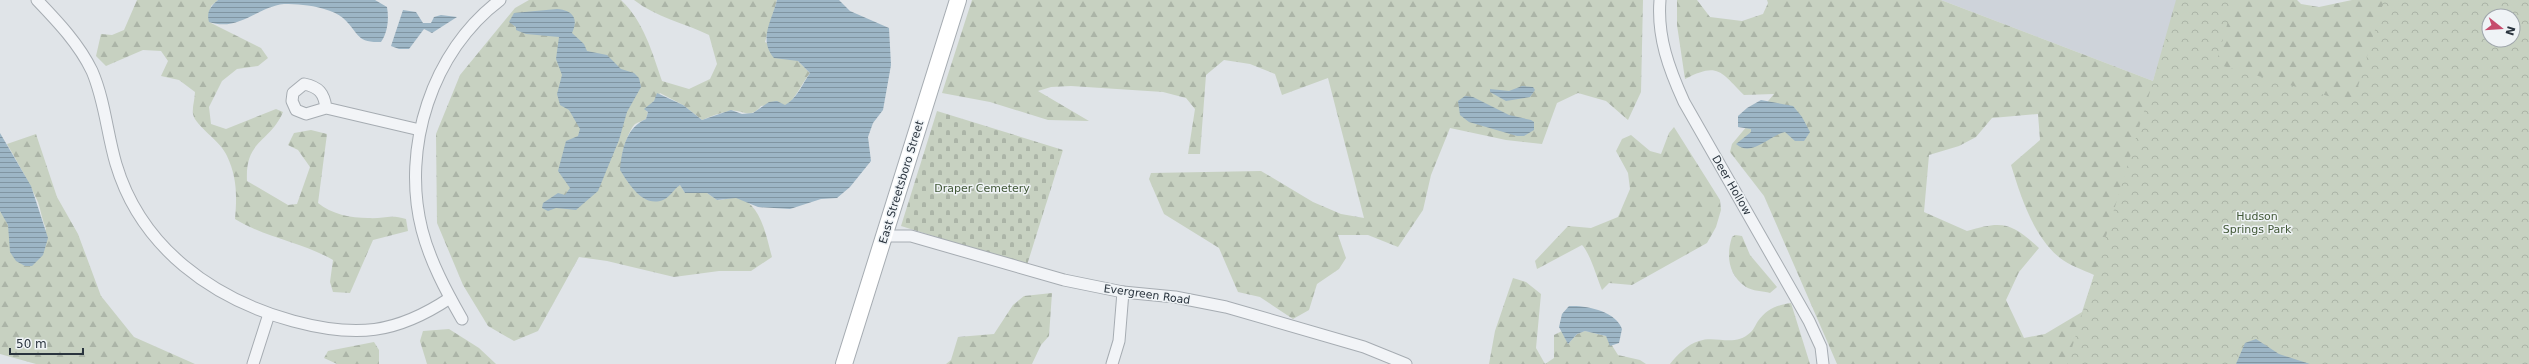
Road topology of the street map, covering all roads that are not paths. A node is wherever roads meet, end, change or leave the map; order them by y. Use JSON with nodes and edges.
{"nodes":[{"id":1,"x":37,"y":0,"type":"edge"},
{"id":2,"x":500,"y":0,"type":"edge"},
{"id":3,"x":958,"y":0,"type":"edge"},
{"id":4,"x":1660,"y":0,"type":"edge"},
{"id":5,"x":326,"y":108,"type":"dead end"},
{"id":6,"x":420,"y":130,"type":"junction"},
{"id":7,"x":884,"y":236,"type":"junction"},
{"id":8,"x":1123,"y":292,"type":"junction"},
{"id":9,"x":450,"y":298,"type":"junction"},
{"id":10,"x":269,"y":314,"type":"junction"},
{"id":11,"x":462,"y":319,"type":"dead end"},
{"id":12,"x":253,"y":364,"type":"edge"},
{"id":13,"x":844,"y":364,"type":"edge"},
{"id":14,"x":1112,"y":364,"type":"edge"},
{"id":15,"x":1406,"y":364,"type":"edge"},
{"id":16,"x":1823,"y":364,"type":"edge"}],
"edges":[{"from":1,"to":10,"type":"street"},
{"from":2,"to":6,"type":"street"},
{"from":3,"to":7,"type":"main road","name":"East Streetsboro Street"},
{"from":4,"to":16,"type":"street","name":"Deer Hollow"},
{"from":5,"to":6,"type":"street"},
{"from":6,"to":9,"type":"street"},
{"from":7,"to":8,"type":"street","name":"Evergreen Road"},
{"from":7,"to":13,"type":"main road","name":"East Streetsboro Street"},
{"from":8,"to":14,"type":"street"},
{"from":8,"to":15,"type":"street","name":"Evergreen Road"},
{"from":9,"to":10,"type":"street"},
{"from":9,"to":11,"type":"street"},
{"from":10,"to":12,"type":"street"}]}
